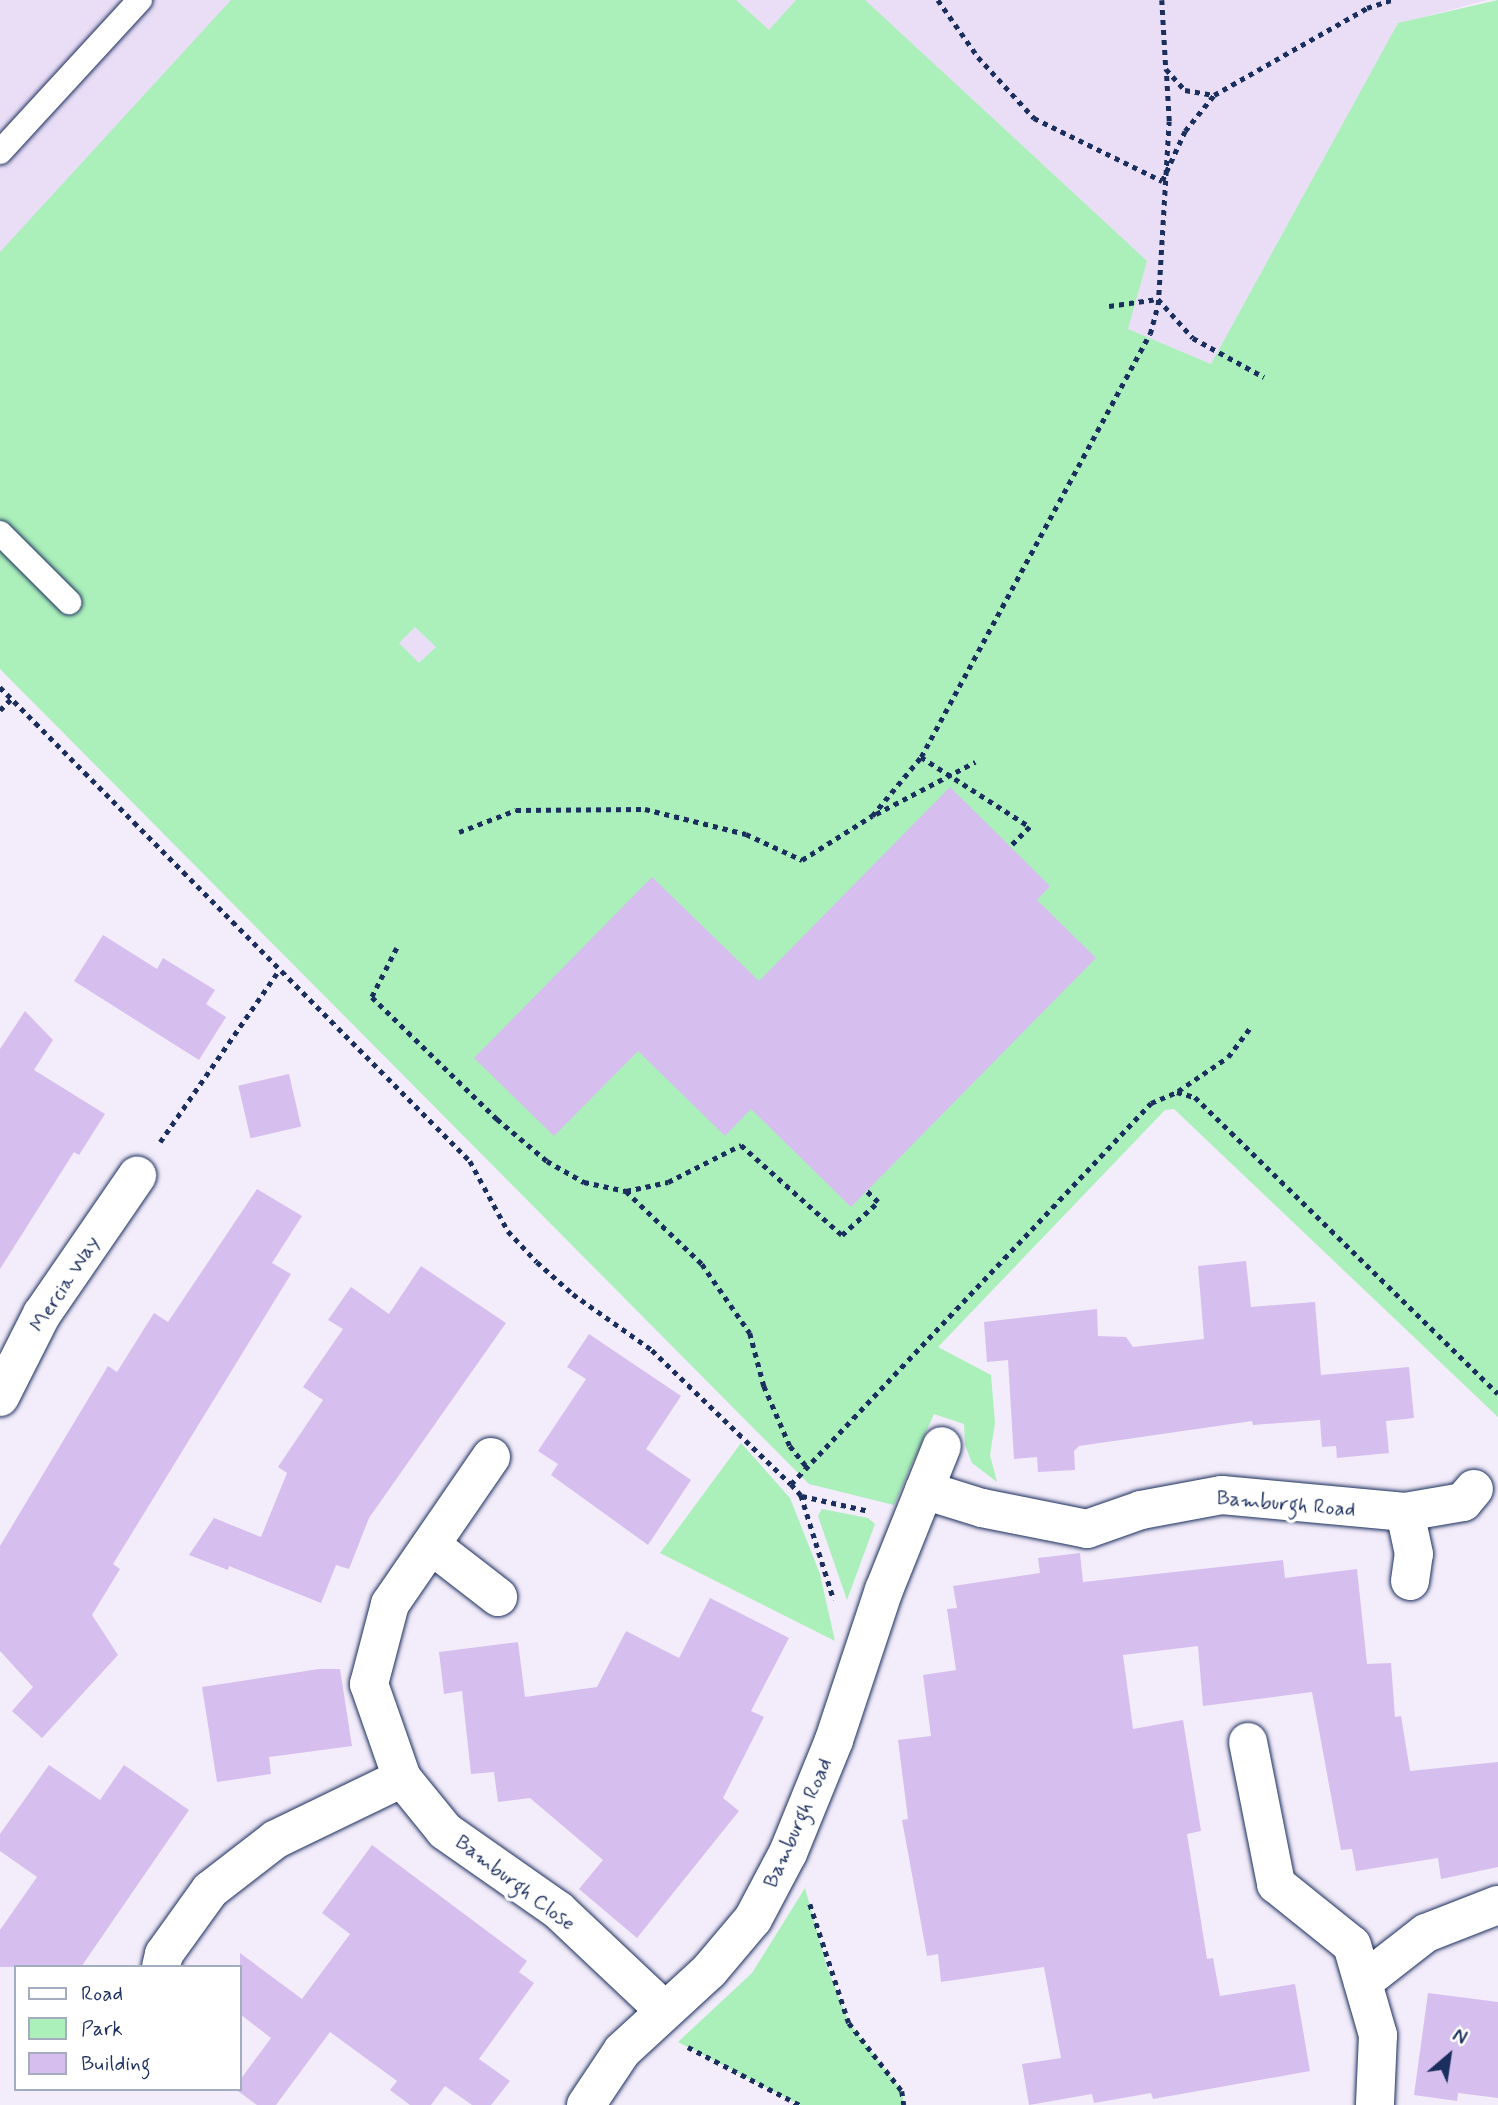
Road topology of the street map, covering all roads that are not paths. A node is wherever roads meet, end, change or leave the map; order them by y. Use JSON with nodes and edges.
{"nodes":[{"id":1,"x":140,"y":0,"type":"edge"},
{"id":2,"x":0,"y":152,"type":"edge"},
{"id":3,"x":0,"y":533,"type":"edge"},
{"id":4,"x":69,"y":602,"type":"dead end"},
{"id":5,"x":137,"y":1176,"type":"road end"},
{"id":6,"x":0,"y":1397,"type":"edge"},
{"id":7,"x":942,"y":1446,"type":"dead end"},
{"id":8,"x":491,"y":1457,"type":"dead end"},
{"id":9,"x":1474,"y":1489,"type":"dead end"},
{"id":10,"x":918,"y":1505,"type":"junction"},
{"id":11,"x":1405,"y":1512,"type":"junction"},
{"id":12,"x":431,"y":1545,"type":"junction"},
{"id":13,"x":1410,"y":1581,"type":"dead end"},
{"id":14,"x":498,"y":1597,"type":"dead end"},
{"id":15,"x":1248,"y":1742,"type":"dead end"},
{"id":16,"x":402,"y":1778,"type":"junction"},
{"id":17,"x":1498,"y":1905,"type":"edge"},
{"id":18,"x":161,"y":1965,"type":"edge"},
{"id":19,"x":1363,"y":1982,"type":"junction"},
{"id":20,"x":658,"y":2018,"type":"junction"},
{"id":21,"x":586,"y":2105,"type":"edge"},
{"id":22,"x":1375,"y":2105,"type":"edge"}],
"edges":[{"from":1,"to":2,"type":"lane"},
{"from":3,"to":4,"type":"lane"},
{"from":5,"to":6,"type":"street","name":"Mercia Way"},
{"from":7,"to":10,"type":"street","name":"Bamburgh Road"},
{"from":8,"to":12,"type":"street","name":"Bamburgh Close"},
{"from":9,"to":11,"type":"street","name":"Bamburgh Road"},
{"from":10,"to":11,"type":"street","name":"Bamburgh Road"},
{"from":10,"to":20,"type":"street","name":"Bamburgh Road"},
{"from":11,"to":13,"type":"street"},
{"from":12,"to":14,"type":"street"},
{"from":12,"to":16,"type":"street","name":"Bamburgh Close"},
{"from":15,"to":19,"type":"street"},
{"from":16,"to":18,"type":"street"},
{"from":16,"to":20,"type":"street","name":"Bamburgh Close"},
{"from":17,"to":19,"type":"street"},
{"from":19,"to":22,"type":"street"},
{"from":20,"to":21,"type":"street","name":"Bamburgh Road"}]}
